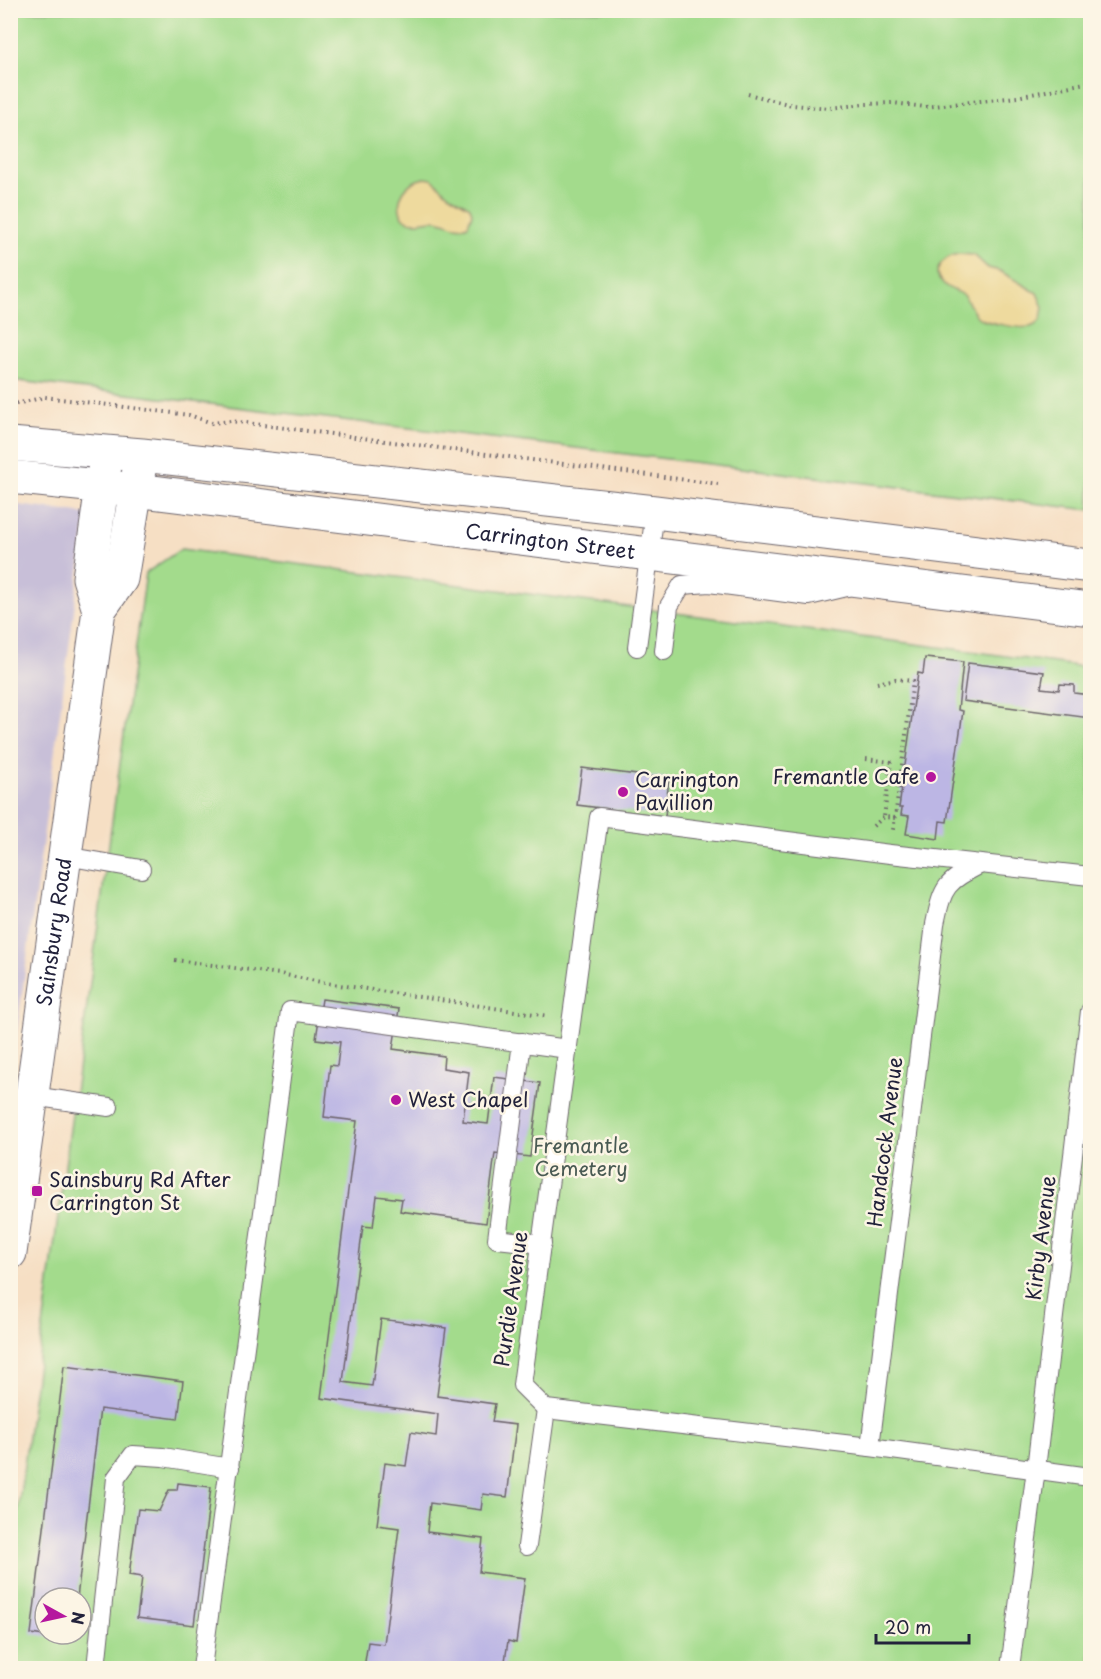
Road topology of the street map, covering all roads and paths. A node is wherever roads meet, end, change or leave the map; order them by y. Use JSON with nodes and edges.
{"nodes":[{"id":1,"x":1090,"y":82,"type":"edge"},
{"id":2,"x":748,"y":94,"type":"dead end"},
{"id":3,"x":10,"y":403,"type":"edge"},
{"id":4,"x":10,"y":444,"type":"edge"},
{"id":5,"x":106,"y":452,"type":"junction"},
{"id":6,"x":142,"y":455,"type":"junction"},
{"id":7,"x":10,"y":477,"type":"edge"},
{"id":8,"x":722,"y":485,"type":"dead end"},
{"id":9,"x":102,"y":487,"type":"junction"},
{"id":10,"x":136,"y":490,"type":"junction"},
{"id":11,"x":656,"y":512,"type":"junction"},
{"id":12,"x":650,"y":554,"type":"junction"},
{"id":13,"x":1090,"y":566,"type":"edge"},
{"id":14,"x":869,"y":581,"type":"junction"},
{"id":15,"x":1090,"y":609,"type":"edge"},
{"id":16,"x":99,"y":610,"type":"junction"},
{"id":17,"x":638,"y":647,"type":"dead end"},
{"id":18,"x":664,"y":651,"type":"dead end"},
{"id":19,"x":876,"y":683,"type":"dead end"},
{"id":20,"x":866,"y":759,"type":"dead end"},
{"id":21,"x":895,"y":818,"type":"junction"},
{"id":22,"x":890,"y":854,"type":"junction"},
{"id":23,"x":65,"y":856,"type":"junction"},
{"id":24,"x":981,"y":864,"type":"junction"},
{"id":25,"x":141,"y":869,"type":"dead end"},
{"id":26,"x":1090,"y":876,"type":"edge"},
{"id":27,"x":176,"y":960,"type":"dead end"},
{"id":28,"x":1090,"y":1011,"type":"edge"},
{"id":29,"x":573,"y":1019,"type":"junction"},
{"id":30,"x":522,"y":1042,"type":"junction"},
{"id":31,"x":568,"y":1049,"type":"junction"},
{"id":32,"x":32,"y":1096,"type":"junction"},
{"id":33,"x":109,"y":1107,"type":"dead end"},
{"id":34,"x":542,"y":1244,"type":"junction"},
{"id":35,"x":10,"y":1253,"type":"edge"},
{"id":36,"x":546,"y":1409,"type":"junction"},
{"id":37,"x":870,"y":1447,"type":"junction"},
{"id":38,"x":230,"y":1468,"type":"junction"},
{"id":39,"x":1036,"y":1469,"type":"junction"},
{"id":40,"x":1090,"y":1477,"type":"edge"},
{"id":41,"x":527,"y":1546,"type":"dead end"},
{"id":42,"x":96,"y":1668,"type":"edge"},
{"id":43,"x":202,"y":1668,"type":"edge"},
{"id":44,"x":1010,"y":1668,"type":"edge"}],
"edges":[{"from":1,"to":2,"type":"path"},
{"from":3,"to":8,"type":"path"},
{"from":4,"to":5,"type":"main road","name":"Carrington Street"},
{"from":5,"to":6,"type":"main road","name":"Carrington Street"},
{"from":5,"to":9,"type":"main road","name":"Sainsbury Road"},
{"from":6,"to":10,"type":"main road","name":"Sainsbury Road"},
{"from":6,"to":11,"type":"main road","name":"Carrington Street"},
{"from":7,"to":9,"type":"main road","name":"Carrington Street"},
{"from":9,"to":10,"type":"main road","name":"Carrington Street"},
{"from":9,"to":16,"type":"main road","name":"Sainsbury Road"},
{"from":10,"to":12,"type":"main road","name":"Carrington Street"},
{"from":10,"to":16,"type":"main road","name":"Sainsbury Road"},
{"from":11,"to":12,"type":"lane"},
{"from":11,"to":13,"type":"main road","name":"Carrington Street"},
{"from":12,"to":14,"type":"main road","name":"Carrington Street"},
{"from":12,"to":17,"type":"lane"},
{"from":14,"to":15,"type":"main road","name":"Carrington Street"},
{"from":14,"to":18,"type":"lane"},
{"from":16,"to":23,"type":"main road","name":"Sainsbury Road"},
{"from":19,"to":21,"type":"path"},
{"from":20,"to":21,"type":"path"},
{"from":21,"to":22,"type":"path"},
{"from":22,"to":24,"type":"lane"},
{"from":22,"to":29,"type":"lane","name":"Purdie Avenue"},
{"from":23,"to":25,"type":"lane"},
{"from":23,"to":32,"type":"main road","name":"Sainsbury Road"},
{"from":24,"to":26,"type":"lane"},
{"from":24,"to":37,"type":"lane","name":"Handcock Avenue"},
{"from":27,"to":29,"type":"path"},
{"from":28,"to":39,"type":"lane","name":"Kirby Avenue"},
{"from":29,"to":31,"type":"lane","name":"Purdie Avenue"},
{"from":30,"to":31,"type":"lane"},
{"from":30,"to":34,"type":"lane"},
{"from":30,"to":38,"type":"lane"},
{"from":31,"to":34,"type":"lane","name":"Purdie Avenue"},
{"from":32,"to":33,"type":"lane"},
{"from":32,"to":35,"type":"main road","name":"Sainsbury Road"},
{"from":34,"to":36,"type":"lane","name":"Purdie Avenue"},
{"from":36,"to":37,"type":"lane"},
{"from":36,"to":41,"type":"lane"},
{"from":37,"to":39,"type":"lane"},
{"from":38,"to":42,"type":"lane"},
{"from":38,"to":43,"type":"lane"},
{"from":39,"to":40,"type":"lane"},
{"from":39,"to":44,"type":"lane","name":"Kirby Avenue"}]}
